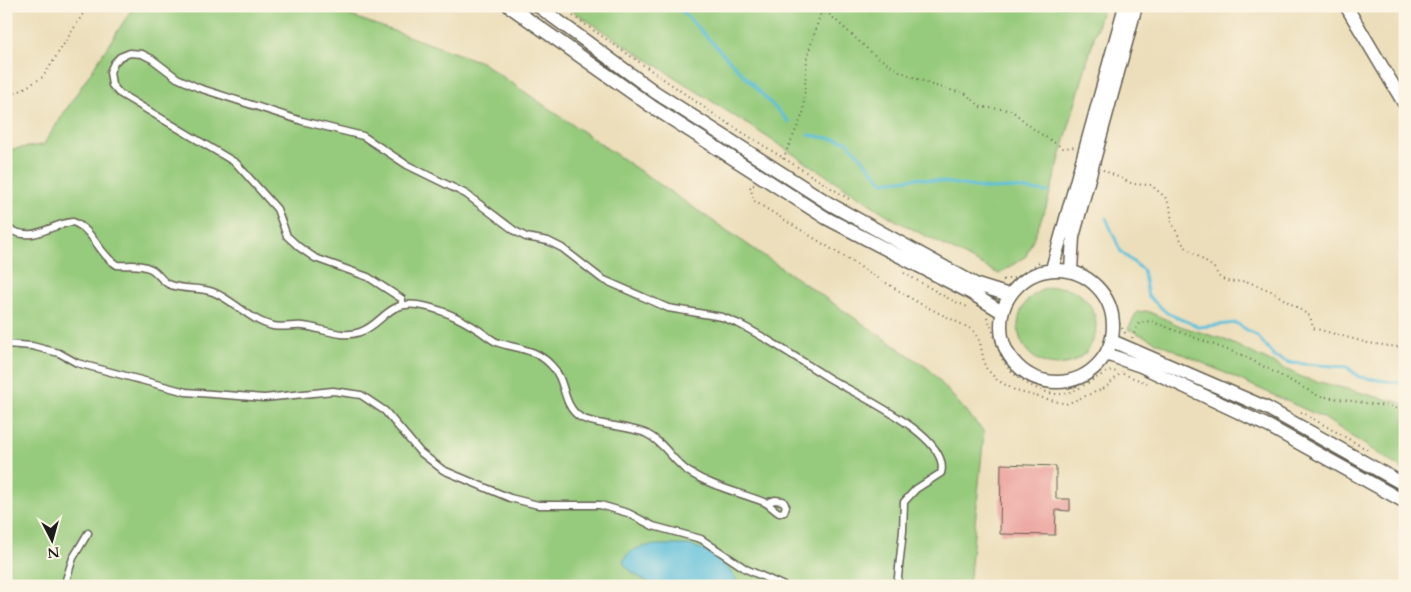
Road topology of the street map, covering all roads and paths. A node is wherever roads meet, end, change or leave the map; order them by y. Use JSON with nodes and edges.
{"nodes":[{"id":1,"x":88,"y":6,"type":"edge"},
{"id":2,"x":509,"y":6,"type":"edge"},
{"id":3,"x":538,"y":6,"type":"edge"},
{"id":4,"x":824,"y":6,"type":"edge"},
{"id":5,"x":1125,"y":6,"type":"edge"},
{"id":6,"x":1136,"y":6,"type":"edge"},
{"id":7,"x":1346,"y":6,"type":"edge"},
{"id":8,"x":572,"y":15,"type":"dead end"},
{"id":9,"x":6,"y":96,"type":"edge"},
{"id":10,"x":1405,"y":105,"type":"edge"},
{"id":11,"x":1087,"y":146,"type":"junction"},
{"id":12,"x":1103,"y":170,"type":"dead end"},
{"id":13,"x":853,"y":202,"type":"dead end"},
{"id":14,"x":6,"y":228,"type":"edge"},
{"id":15,"x":1082,"y":260,"type":"dead end"},
{"id":16,"x":1048,"y":264,"type":"junction"},
{"id":17,"x":1071,"y":270,"type":"junction"},
{"id":18,"x":1000,"y":281,"type":"dead end"},
{"id":19,"x":1009,"y":295,"type":"junction"},
{"id":20,"x":402,"y":305,"type":"junction"},
{"id":21,"x":1002,"y":312,"type":"junction"},
{"id":22,"x":1130,"y":340,"type":"junction"},
{"id":23,"x":1112,"y":341,"type":"junction"},
{"id":24,"x":1137,"y":342,"type":"dead end"},
{"id":25,"x":6,"y":344,"type":"edge"},
{"id":26,"x":1405,"y":348,"type":"edge"},
{"id":27,"x":1106,"y":354,"type":"junction"},
{"id":28,"x":1141,"y":366,"type":"junction"},
{"id":29,"x":1042,"y":398,"type":"dead end"},
{"id":30,"x":1405,"y":412,"type":"edge"},
{"id":31,"x":1405,"y":485,"type":"edge"},
{"id":32,"x":1405,"y":502,"type":"edge"},
{"id":33,"x":766,"y":503,"type":"dead end"},
{"id":34,"x":88,"y":533,"type":"dead end"},
{"id":35,"x":64,"y":586,"type":"edge"},
{"id":36,"x":784,"y":586,"type":"edge"},
{"id":37,"x":897,"y":586,"type":"edge"}],
"edges":[{"from":1,"to":9,"type":"path"},
{"from":2,"to":21,"type":"street"},
{"from":3,"to":19,"type":"street"},
{"from":4,"to":11,"type":"path"},
{"from":5,"to":11,"type":"street"},
{"from":6,"to":17,"type":"street"},
{"from":7,"to":10,"type":"street"},
{"from":8,"to":13,"type":"path"},
{"from":11,"to":16,"type":"street"},
{"from":12,"to":26,"type":"path"},
{"from":14,"to":20,"type":"lane"},
{"from":15,"to":22,"type":"path"},
{"from":16,"to":17,"type":"street"},
{"from":16,"to":18,"type":"path"},
{"from":16,"to":19,"type":"street"},
{"from":17,"to":23,"type":"street"},
{"from":19,"to":21,"type":"street"},
{"from":20,"to":33,"type":"lane"},
{"from":20,"to":37,"type":"lane"},
{"from":21,"to":27,"type":"street"},
{"from":22,"to":24,"type":"path"},
{"from":22,"to":30,"type":"path"},
{"from":23,"to":27,"type":"street"},
{"from":23,"to":31,"type":"street"},
{"from":25,"to":36,"type":"lane"},
{"from":27,"to":28,"type":"street"},
{"from":28,"to":29,"type":"path"},
{"from":28,"to":32,"type":"street"},
{"from":34,"to":35,"type":"lane"}]}
